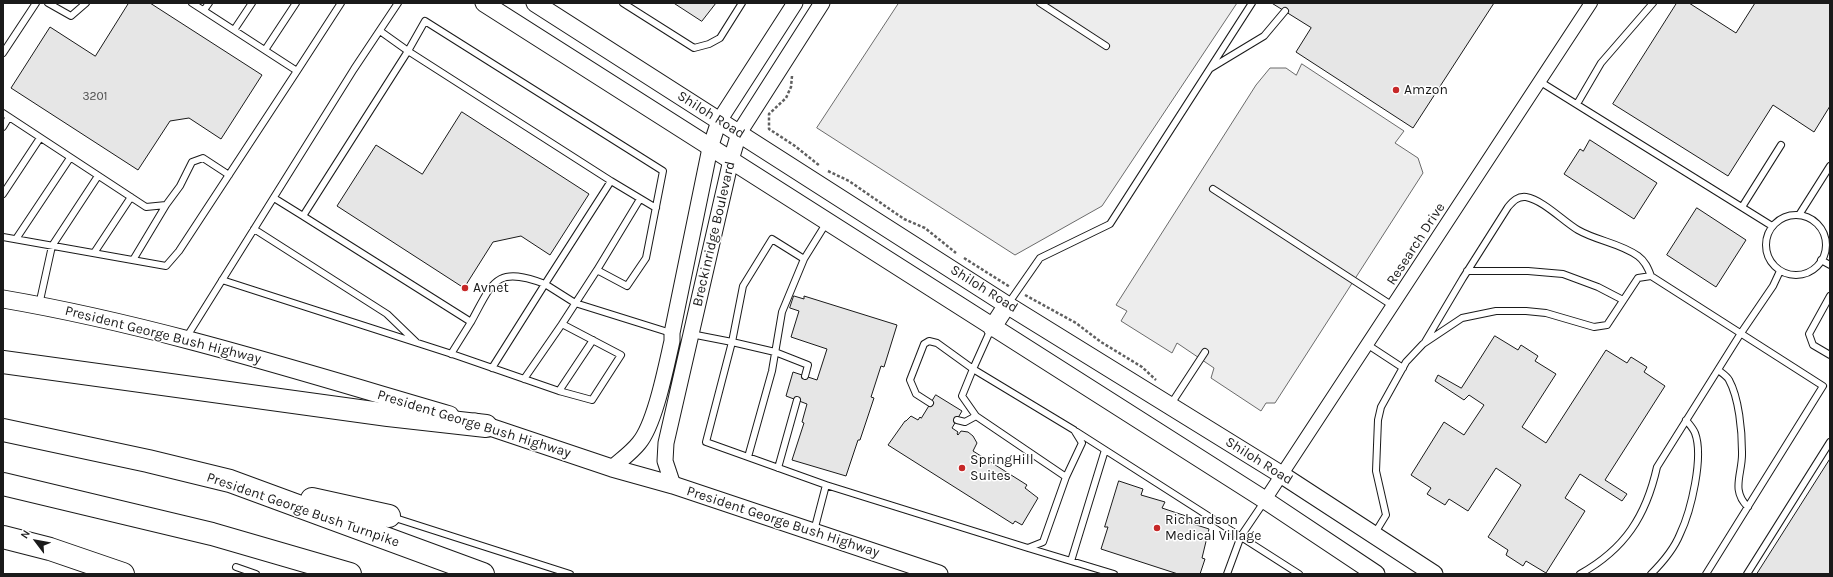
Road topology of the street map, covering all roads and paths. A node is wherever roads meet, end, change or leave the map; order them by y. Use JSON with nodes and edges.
{"nodes":[{"id":1,"x":36,"y":3,"type":"edge"},
{"id":2,"x":48,"y":3,"type":"edge"},
{"id":3,"x":86,"y":3,"type":"edge"},
{"id":4,"x":192,"y":3,"type":"edge"},
{"id":5,"x":209,"y":3,"type":"edge"},
{"id":6,"x":252,"y":3,"type":"edge"},
{"id":7,"x":296,"y":3,"type":"edge"},
{"id":8,"x":341,"y":3,"type":"edge"},
{"id":9,"x":398,"y":3,"type":"edge"},
{"id":10,"x":484,"y":3,"type":"edge"},
{"id":11,"x":535,"y":3,"type":"edge"},
{"id":12,"x":623,"y":3,"type":"edge"},
{"id":13,"x":742,"y":3,"type":"edge"},
{"id":14,"x":795,"y":3,"type":"edge"},
{"id":15,"x":822,"y":3,"type":"edge"},
{"id":16,"x":1040,"y":3,"type":"edge"},
{"id":17,"x":1252,"y":3,"type":"edge"},
{"id":18,"x":1591,"y":3,"type":"edge"},
{"id":19,"x":1653,"y":3,"type":"edge"},
{"id":20,"x":204,"y":10,"type":"junction"},
{"id":21,"x":1285,"y":12,"type":"dead end"},
{"id":22,"x":234,"y":30,"type":"junction"},
{"id":23,"x":380,"y":31,"type":"junction"},
{"id":24,"x":1106,"y":46,"type":"dead end"},
{"id":25,"x":265,"y":50,"type":"junction"},
{"id":26,"x":408,"y":51,"type":"junction"},
{"id":27,"x":3,"y":53,"type":"edge"},
{"id":28,"x":1209,"y":69,"type":"junction"},
{"id":29,"x":297,"y":71,"type":"junction"},
{"id":30,"x":792,"y":74,"type":"dead end"},
{"id":31,"x":1540,"y":81,"type":"junction"},
{"id":32,"x":1577,"y":104,"type":"junction"},
{"id":33,"x":3,"y":113,"type":"edge"},
{"id":34,"x":9,"y":117,"type":"junction"},
{"id":35,"x":719,"y":121,"type":"junction"},
{"id":36,"x":3,"y":127,"type":"edge"},
{"id":37,"x":739,"y":133,"type":"junction"},
{"id":38,"x":40,"y":138,"type":"junction"},
{"id":39,"x":1781,"y":145,"type":"dead end"},
{"id":40,"x":710,"y":148,"type":"junction"},
{"id":41,"x":70,"y":158,"type":"junction"},
{"id":42,"x":731,"y":160,"type":"junction"},
{"id":43,"x":1830,"y":166,"type":"edge"},
{"id":44,"x":229,"y":175,"type":"junction"},
{"id":45,"x":98,"y":176,"type":"junction"},
{"id":46,"x":610,"y":181,"type":"junction"},
{"id":47,"x":1213,"y":189,"type":"dead end"},
{"id":48,"x":3,"y":194,"type":"edge"},
{"id":49,"x":131,"y":197,"type":"junction"},
{"id":50,"x":274,"y":198,"type":"junction"},
{"id":51,"x":640,"y":198,"type":"junction"},
{"id":52,"x":166,"y":205,"type":"junction"},
{"id":53,"x":1742,"y":207,"type":"junction"},
{"id":54,"x":656,"y":208,"type":"junction"},
{"id":55,"x":1799,"y":215,"type":"junction"},
{"id":56,"x":303,"y":216,"type":"junction"},
{"id":57,"x":827,"y":222,"type":"junction"},
{"id":58,"x":1772,"y":226,"type":"junction"},
{"id":59,"x":254,"y":229,"type":"junction"},
{"id":60,"x":1830,"y":231,"type":"edge"},
{"id":61,"x":3,"y":237,"type":"edge"},
{"id":62,"x":16,"y":239,"type":"junction"},
{"id":63,"x":1825,"y":239,"type":"junction"},
{"id":64,"x":52,"y":246,"type":"junction"},
{"id":65,"x":94,"y":253,"type":"junction"},
{"id":66,"x":804,"y":259,"type":"junction"},
{"id":67,"x":133,"y":260,"type":"junction"},
{"id":68,"x":1821,"y":260,"type":"junction"},
{"id":69,"x":1830,"y":265,"type":"edge"},
{"id":70,"x":597,"y":270,"type":"junction"},
{"id":71,"x":1467,"y":271,"type":"junction"},
{"id":72,"x":1780,"y":271,"type":"junction"},
{"id":73,"x":1651,"y":276,"type":"junction"},
{"id":74,"x":222,"y":280,"type":"junction"},
{"id":75,"x":545,"y":284,"type":"junction"},
{"id":76,"x":1017,"y":291,"type":"junction"},
{"id":77,"x":1830,"y":296,"type":"edge"},
{"id":78,"x":3,"y":298,"type":"edge"},
{"id":79,"x":1623,"y":300,"type":"junction"},
{"id":80,"x":575,"y":303,"type":"junction"},
{"id":81,"x":1007,"y":304,"type":"junction"},
{"id":82,"x":39,"y":305,"type":"junction"},
{"id":83,"x":1393,"y":306,"type":"junction"},
{"id":84,"x":1828,"y":306,"type":"edge"},
{"id":85,"x":471,"y":322,"type":"junction"},
{"id":86,"x":562,"y":324,"type":"junction"},
{"id":87,"x":992,"y":328,"type":"junction"},
{"id":88,"x":672,"y":333,"type":"junction"},
{"id":89,"x":1741,"y":333,"type":"junction"},
{"id":90,"x":691,"y":334,"type":"junction"},
{"id":91,"x":185,"y":338,"type":"junction"},
{"id":92,"x":593,"y":340,"type":"junction"},
{"id":93,"x":732,"y":342,"type":"junction"},
{"id":94,"x":418,"y":343,"type":"junction"},
{"id":95,"x":1423,"y":344,"type":"junction"},
{"id":96,"x":1368,"y":345,"type":"junction"},
{"id":97,"x":775,"y":352,"type":"junction"},
{"id":98,"x":1205,"y":352,"type":"dead end"},
{"id":99,"x":451,"y":354,"type":"junction"},
{"id":100,"x":1830,"y":355,"type":"edge"},
{"id":101,"x":3,"y":362,"type":"edge"},
{"id":102,"x":492,"y":368,"type":"junction"},
{"id":103,"x":1403,"y":368,"type":"junction"},
{"id":104,"x":973,"y":369,"type":"junction"},
{"id":105,"x":1718,"y":370,"type":"junction"},
{"id":106,"x":805,"y":376,"type":"dead end"},
{"id":107,"x":524,"y":379,"type":"junction"},
{"id":108,"x":559,"y":391,"type":"junction"},
{"id":109,"x":798,"y":400,"type":"dead end"},
{"id":110,"x":1174,"y":400,"type":"junction"},
{"id":111,"x":930,"y":404,"type":"dead end"},
{"id":112,"x":976,"y":416,"type":"junction"},
{"id":113,"x":957,"y":420,"type":"dead end"},
{"id":114,"x":1686,"y":420,"type":"junction"},
{"id":115,"x":486,"y":426,"type":"junction"},
{"id":116,"x":3,"y":430,"type":"edge"},
{"id":117,"x":1074,"y":430,"type":"junction"},
{"id":118,"x":1830,"y":442,"type":"edge"},
{"id":119,"x":1105,"y":450,"type":"junction"},
{"id":120,"x":748,"y":457,"type":"junction"},
{"id":121,"x":612,"y":468,"type":"junction"},
{"id":122,"x":778,"y":468,"type":"junction"},
{"id":123,"x":1282,"y":475,"type":"junction"},
{"id":124,"x":1066,"y":477,"type":"junction"},
{"id":125,"x":230,"y":482,"type":"junction"},
{"id":126,"x":3,"y":484,"type":"edge"},
{"id":127,"x":672,"y":485,"type":"junction"},
{"id":128,"x":826,"y":485,"type":"junction"},
{"id":129,"x":1265,"y":500,"type":"junction"},
{"id":130,"x":1748,"y":507,"type":"junction"},
{"id":131,"x":389,"y":516,"type":"joint"},
{"id":132,"x":814,"y":532,"type":"junction"},
{"id":133,"x":1374,"y":535,"type":"junction"},
{"id":134,"x":1242,"y":536,"type":"junction"},
{"id":135,"x":3,"y":537,"type":"edge"},
{"id":136,"x":1028,"y":548,"type":"junction"},
{"id":137,"x":1072,"y":561,"type":"junction"},
{"id":138,"x":236,"y":567,"type":"dead end"},
{"id":139,"x":123,"y":574,"type":"edge"},
{"id":140,"x":256,"y":574,"type":"edge"},
{"id":141,"x":350,"y":574,"type":"edge"},
{"id":142,"x":483,"y":574,"type":"edge"},
{"id":143,"x":570,"y":574,"type":"edge"},
{"id":144,"x":939,"y":574,"type":"edge"},
{"id":145,"x":1114,"y":574,"type":"edge"},
{"id":146,"x":1227,"y":574,"type":"edge"},
{"id":147,"x":1299,"y":574,"type":"edge"},
{"id":148,"x":1376,"y":574,"type":"edge"},
{"id":149,"x":1434,"y":574,"type":"edge"},
{"id":150,"x":1580,"y":574,"type":"edge"},
{"id":151,"x":1651,"y":574,"type":"edge"},
{"id":152,"x":1706,"y":574,"type":"edge"},
{"id":153,"x":1747,"y":574,"type":"edge"}],
"edges":[{"from":1,"to":27,"type":"lane"},
{"from":2,"to":3,"type":"lane"},
{"from":4,"to":20,"type":"lane"},
{"from":5,"to":20,"type":"lane"},
{"from":6,"to":22,"type":"lane"},
{"from":7,"to":25,"type":"lane"},
{"from":8,"to":29,"type":"lane"},
{"from":9,"to":23,"type":"lane"},
{"from":10,"to":40,"type":"main road","name":"Shiloh Road"},
{"from":11,"to":35,"type":"main road","name":"Shiloh Road"},
{"from":12,"to":13,"type":"lane"},
{"from":14,"to":35,"type":"street","name":"Breckinridge Boulevard"},
{"from":15,"to":37,"type":"street","name":"Breckinridge Boulevard"},
{"from":16,"to":24,"type":"lane"},
{"from":17,"to":28,"type":"lane"},
{"from":18,"to":31,"type":"street","name":"Research Drive"},
{"from":19,"to":32,"type":"lane"},
{"from":20,"to":22,"type":"lane"},
{"from":21,"to":28,"type":"lane"},
{"from":22,"to":25,"type":"lane"},
{"from":23,"to":26,"type":"lane"},
{"from":23,"to":50,"type":"lane"},
{"from":25,"to":29,"type":"lane"},
{"from":26,"to":46,"type":"lane"},
{"from":26,"to":54,"type":"lane"},
{"from":26,"to":56,"type":"lane"},
{"from":28,"to":76,"type":"lane"},
{"from":29,"to":44,"type":"lane"},
{"from":30,"to":76,"type":"path"},
{"from":31,"to":32,"type":"lane"},
{"from":31,"to":83,"type":"street","name":"Research Drive"},
{"from":32,"to":53,"type":"lane"},
{"from":33,"to":34,"type":"lane"},
{"from":34,"to":36,"type":"lane"},
{"from":34,"to":38,"type":"lane"},
{"from":35,"to":37,"type":"main road","name":"Shiloh Road"},
{"from":35,"to":40,"type":"street","name":"Breckinridge Boulevard"},
{"from":37,"to":42,"type":"street","name":"Breckinridge Boulevard"},
{"from":37,"to":81,"type":"main road","name":"Shiloh Road"},
{"from":38,"to":41,"type":"lane"},
{"from":38,"to":48,"type":"lane"},
{"from":39,"to":53,"type":"lane"},
{"from":40,"to":42,"type":"main road","name":"Shiloh Road"},
{"from":40,"to":88,"type":"street","name":"Breckinridge Boulevard"},
{"from":41,"to":45,"type":"lane"},
{"from":41,"to":62,"type":"lane"},
{"from":42,"to":57,"type":"main road","name":"Shiloh Road"},
{"from":42,"to":90,"type":"street","name":"Breckinridge Boulevard"},
{"from":43,"to":55,"type":"lane"},
{"from":44,"to":52,"type":"lane"},
{"from":44,"to":67,"type":"lane"},
{"from":45,"to":49,"type":"lane"},
{"from":45,"to":64,"type":"lane"},
{"from":46,"to":51,"type":"lane"},
{"from":46,"to":75,"type":"lane"},
{"from":47,"to":83,"type":"lane"},
{"from":49,"to":52,"type":"lane"},
{"from":49,"to":65,"type":"lane"},
{"from":50,"to":56,"type":"lane"},
{"from":50,"to":59,"type":"lane"},
{"from":51,"to":54,"type":"lane"},
{"from":51,"to":70,"type":"lane"},
{"from":52,"to":67,"type":"lane"},
{"from":53,"to":58,"type":"lane"},
{"from":54,"to":70,"type":"lane"},
{"from":55,"to":58,"type":"lane"},
{"from":55,"to":63,"type":"lane"},
{"from":56,"to":85,"type":"lane"},
{"from":57,"to":66,"type":"lane"},
{"from":57,"to":87,"type":"main road","name":"Shiloh Road"},
{"from":58,"to":72,"type":"lane"},
{"from":59,"to":74,"type":"lane"},
{"from":59,"to":94,"type":"lane"},
{"from":60,"to":63,"type":"lane"},
{"from":61,"to":62,"type":"lane"},
{"from":62,"to":64,"type":"lane"},
{"from":63,"to":68,"type":"lane"},
{"from":64,"to":65,"type":"lane"},
{"from":64,"to":82,"type":"lane"},
{"from":65,"to":67,"type":"lane"},
{"from":66,"to":93,"type":"lane"},
{"from":66,"to":97,"type":"lane"},
{"from":68,"to":69,"type":"lane"},
{"from":68,"to":72,"type":"lane"},
{"from":70,"to":80,"type":"lane"},
{"from":71,"to":73,"type":"lane"},
{"from":71,"to":79,"type":"lane"},
{"from":71,"to":95,"type":"lane"},
{"from":72,"to":89,"type":"lane"},
{"from":73,"to":79,"type":"lane"},
{"from":73,"to":89,"type":"lane"},
{"from":74,"to":91,"type":"lane"},
{"from":74,"to":94,"type":"lane"},
{"from":75,"to":80,"type":"lane"},
{"from":75,"to":85,"type":"lane"},
{"from":75,"to":102,"type":"lane"},
{"from":76,"to":81,"type":"lane"},
{"from":76,"to":110,"type":"path"},
{"from":77,"to":84,"type":"lane"},
{"from":78,"to":82,"type":"main road","name":"President George Bush Highway"},
{"from":79,"to":95,"type":"lane"},
{"from":80,"to":86,"type":"lane"},
{"from":80,"to":88,"type":"lane"},
{"from":81,"to":87,"type":"main road"},
{"from":81,"to":110,"type":"main road","name":"Shiloh Road"},
{"from":82,"to":91,"type":"main road","name":"President George Bush Highway"},
{"from":83,"to":96,"type":"street","name":"Research Drive"},
{"from":84,"to":100,"type":"lane"},
{"from":85,"to":99,"type":"lane"},
{"from":86,"to":92,"type":"lane"},
{"from":86,"to":107,"type":"lane"},
{"from":87,"to":104,"type":"lane"},
{"from":87,"to":129,"type":"main road","name":"Shiloh Road"},
{"from":88,"to":90,"type":"street"},
{"from":88,"to":121,"type":"street","name":"Breckinridge Boulevard"},
{"from":89,"to":105,"type":"lane"},
{"from":89,"to":130,"type":"lane"},
{"from":90,"to":93,"type":"lane"},
{"from":90,"to":127,"type":"street","name":"Breckinridge Boulevard"},
{"from":91,"to":115,"type":"main road","name":"President George Bush Highway"},
{"from":92,"to":108,"type":"lane"},
{"from":92,"to":108,"type":"lane"},
{"from":93,"to":97,"type":"lane"},
{"from":93,"to":120,"type":"lane"},
{"from":94,"to":99,"type":"lane"},
{"from":95,"to":103,"type":"lane"},
{"from":96,"to":103,"type":"lane"},
{"from":96,"to":123,"type":"street","name":"Research Drive"},
{"from":97,"to":106,"type":"lane"},
{"from":97,"to":120,"type":"lane"},
{"from":98,"to":110,"type":"lane"},
{"from":99,"to":102,"type":"lane"},
{"from":101,"to":115,"type":"highway"},
{"from":102,"to":107,"type":"lane"},
{"from":103,"to":133,"type":"lane"},
{"from":104,"to":111,"type":"lane"},
{"from":104,"to":112,"type":"lane"},
{"from":104,"to":117,"type":"lane"},
{"from":105,"to":114,"type":"lane"},
{"from":105,"to":130,"type":"lane"},
{"from":107,"to":108,"type":"lane"},
{"from":109,"to":122,"type":"lane"},
{"from":110,"to":123,"type":"main road","name":"Shiloh Road"},
{"from":112,"to":113,"type":"lane"},
{"from":112,"to":124,"type":"lane"},
{"from":114,"to":150,"type":"lane"},
{"from":114,"to":151,"type":"lane"},
{"from":115,"to":121,"type":"main road","name":"President George Bush Highway"},
{"from":116,"to":125,"type":"highway","name":"President George Bush Turnpike"},
{"from":117,"to":119,"type":"lane"},
{"from":117,"to":124,"type":"lane"},
{"from":118,"to":153,"type":"lane"},
{"from":119,"to":134,"type":"lane"},
{"from":119,"to":137,"type":"lane"},
{"from":120,"to":122,"type":"lane"},
{"from":121,"to":127,"type":"main road","name":"President George Bush Highway"},
{"from":122,"to":128,"type":"lane"},
{"from":123,"to":129,"type":"street","name":"Research Drive"},
{"from":123,"to":133,"type":"main road","name":"Shiloh Road"},
{"from":124,"to":136,"type":"lane"},
{"from":125,"to":131,"type":"highway"},
{"from":125,"to":142,"type":"highway","name":"President George Bush Turnpike"},
{"from":126,"to":141,"type":"highway"},
{"from":127,"to":132,"type":"main road","name":"President George Bush Highway"},
{"from":128,"to":132,"type":"lane"},
{"from":128,"to":136,"type":"lane"},
{"from":129,"to":134,"type":"lane"},
{"from":129,"to":148,"type":"main road","name":"Shiloh Road"},
{"from":130,"to":152,"type":"lane"},
{"from":131,"to":143,"type":"lane"},
{"from":132,"to":144,"type":"main road","name":"President George Bush Highway"},
{"from":133,"to":149,"type":"main road","name":"Shiloh Road"},
{"from":134,"to":146,"type":"lane"},
{"from":134,"to":147,"type":"lane"},
{"from":135,"to":139,"type":"highway"},
{"from":136,"to":137,"type":"lane"},
{"from":137,"to":145,"type":"lane"},
{"from":138,"to":140,"type":"lane"}]}
